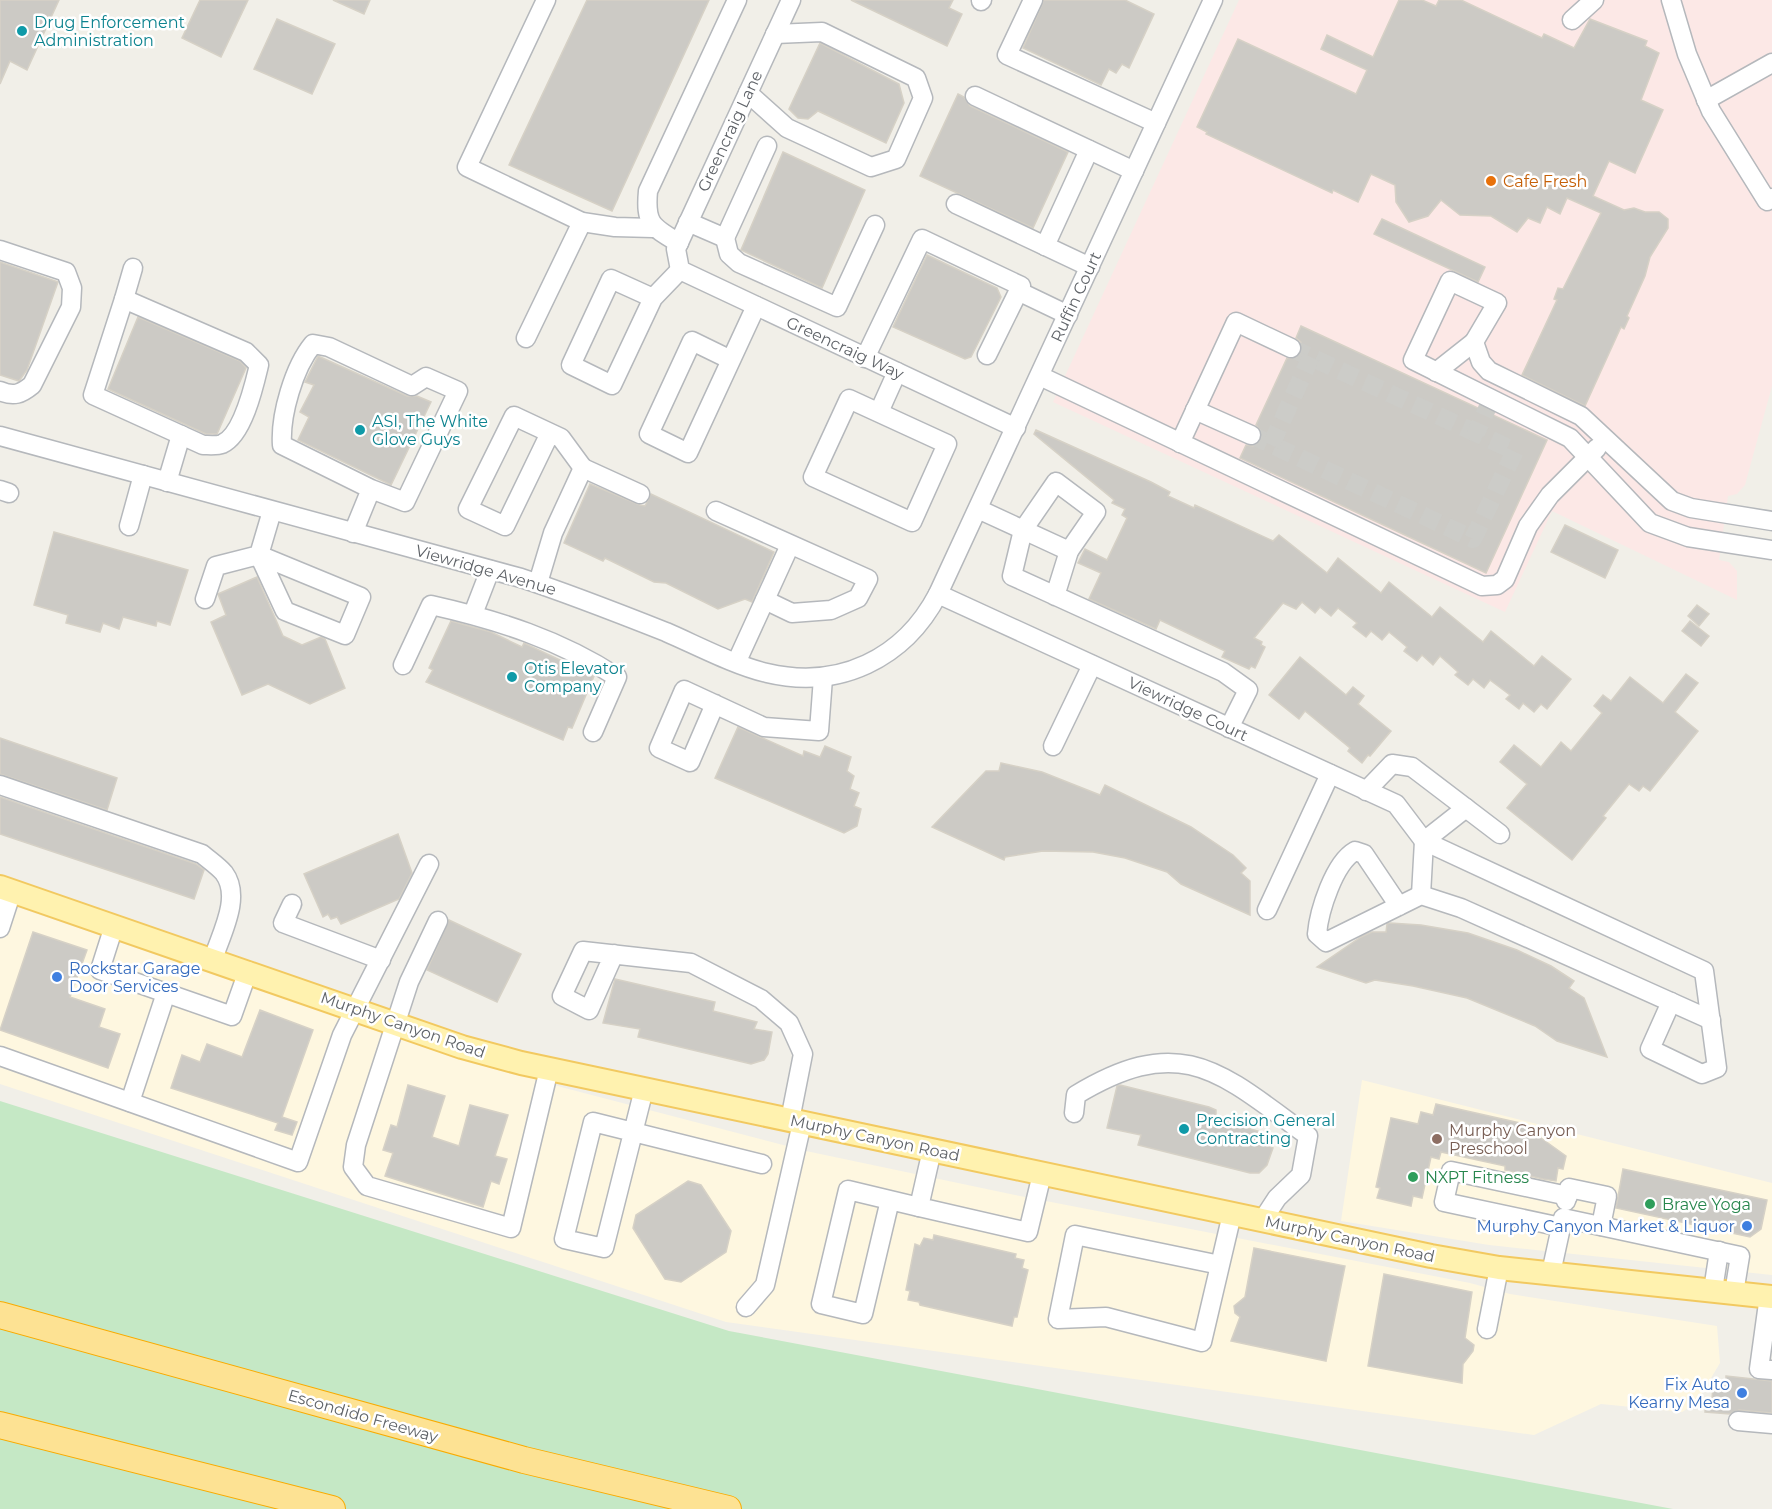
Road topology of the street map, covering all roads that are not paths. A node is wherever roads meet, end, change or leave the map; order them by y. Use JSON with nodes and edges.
{"nodes":[{"id":1,"x":546,"y":0,"type":"edge"},
{"id":2,"x":736,"y":0,"type":"edge"},
{"id":3,"x":791,"y":0,"type":"edge"},
{"id":4,"x":1033,"y":0,"type":"edge"},
{"id":5,"x":1594,"y":0,"type":"edge"},
{"id":6,"x":1671,"y":0,"type":"edge"},
{"id":7,"x":1210,"y":1,"type":"edge"},
{"id":8,"x":1572,"y":20,"type":"dead end"},
{"id":9,"x":775,"y":34,"type":"junction"},
{"id":10,"x":1772,"y":63,"type":"edge"},
{"id":11,"x":748,"y":93,"type":"junction"},
{"id":12,"x":975,"y":96,"type":"dead end"},
{"id":13,"x":1706,"y":100,"type":"junction"},
{"id":14,"x":1156,"y":123,"type":"junction"},
{"id":15,"x":767,"y":146,"type":"dead end"},
{"id":16,"x":1089,"y":150,"type":"junction"},
{"id":17,"x":1134,"y":171,"type":"junction"},
{"id":18,"x":1772,"y":198,"type":"edge"},
{"id":19,"x":956,"y":204,"type":"dead end"},
{"id":20,"x":582,"y":222,"type":"junction"},
{"id":21,"x":688,"y":222,"type":"junction"},
{"id":22,"x":875,"y":225,"type":"dead end"},
{"id":23,"x":653,"y":228,"type":"junction"},
{"id":24,"x":725,"y":238,"type":"junction"},
{"id":25,"x":679,"y":243,"type":"junction"},
{"id":26,"x":1045,"y":246,"type":"junction"},
{"id":27,"x":0,"y":250,"type":"edge"},
{"id":28,"x":679,"y":267,"type":"junction"},
{"id":29,"x":1090,"y":267,"type":"junction"},
{"id":30,"x":133,"y":268,"type":"dead end"},
{"id":31,"x":1018,"y":291,"type":"junction"},
{"id":32,"x":653,"y":298,"type":"junction"},
{"id":33,"x":124,"y":299,"type":"junction"},
{"id":34,"x":756,"y":306,"type":"junction"},
{"id":35,"x":1068,"y":315,"type":"junction"},
{"id":36,"x":526,"y":338,"type":"dead end"},
{"id":37,"x":1474,"y":342,"type":"junction"},
{"id":38,"x":1291,"y":348,"type":"tunnel mouth"},
{"id":39,"x":987,"y":355,"type":"dead end"},
{"id":40,"x":866,"y":358,"type":"junction"},
{"id":41,"x":731,"y":360,"type":"junction"},
{"id":42,"x":897,"y":372,"type":"junction"},
{"id":43,"x":1436,"y":372,"type":"junction"},
{"id":44,"x":1040,"y":376,"type":"junction"},
{"id":45,"x":1502,"y":377,"type":"junction"},
{"id":46,"x":0,"y":391,"type":"edge"},
{"id":47,"x":1491,"y":399,"type":"junction"},
{"id":48,"x":1195,"y":410,"type":"junction"},
{"id":49,"x":879,"y":412,"type":"junction"},
{"id":50,"x":1016,"y":428,"type":"junction"},
{"id":51,"x":550,"y":433,"type":"junction"},
{"id":52,"x":181,"y":435,"type":"junction"},
{"id":53,"x":1251,"y":435,"type":"tunnel mouth"},
{"id":54,"x":0,"y":436,"type":"edge"},
{"id":55,"x":1607,"y":439,"type":"junction"},
{"id":56,"x":1180,"y":443,"type":"junction"},
{"id":57,"x":1588,"y":456,"type":"junction"},
{"id":58,"x":583,"y":468,"type":"junction"},
{"id":59,"x":143,"y":475,"type":"junction"},
{"id":60,"x":166,"y":482,"type":"junction"},
{"id":61,"x":370,"y":489,"type":"junction"},
{"id":62,"x":640,"y":494,"type":"dead end"},
{"id":63,"x":978,"y":509,"type":"junction"},
{"id":64,"x":272,"y":511,"type":"junction"},
{"id":65,"x":716,"y":511,"type":"dead end"},
{"id":66,"x":1772,"y":520,"type":"edge"},
{"id":67,"x":129,"y":526,"type":"dead end"},
{"id":68,"x":1023,"y":530,"type":"junction"},
{"id":69,"x":353,"y":533,"type":"junction"},
{"id":70,"x":790,"y":545,"type":"junction"},
{"id":71,"x":1772,"y":550,"type":"edge"},
{"id":72,"x":1069,"y":551,"type":"junction"},
{"id":73,"x":259,"y":555,"type":"junction"},
{"id":74,"x":490,"y":570,"type":"junction"},
{"id":75,"x":538,"y":583,"type":"junction"},
{"id":76,"x":938,"y":594,"type":"junction"},
{"id":77,"x":1055,"y":596,"type":"junction"},
{"id":78,"x":205,"y":599,"type":"dead end"},
{"id":79,"x":765,"y":600,"type":"junction"},
{"id":80,"x":473,"y":614,"type":"junction"},
{"id":81,"x":736,"y":661,"type":"junction"},
{"id":82,"x":1092,"y":664,"type":"junction"},
{"id":83,"x":403,"y":665,"type":"dead end"},
{"id":84,"x":823,"y":678,"type":"junction"},
{"id":85,"x":715,"y":704,"type":"dead end"},
{"id":86,"x":1229,"y":728,"type":"junction"},
{"id":87,"x":593,"y":732,"type":"dead end"},
{"id":88,"x":1053,"y":746,"type":"dead end"},
{"id":89,"x":1330,"y":774,"type":"junction"},
{"id":90,"x":0,"y":785,"type":"edge"},
{"id":91,"x":1366,"y":790,"type":"junction"},
{"id":92,"x":1466,"y":808,"type":"junction"},
{"id":93,"x":1500,"y":834,"type":"dead end"},
{"id":94,"x":1424,"y":841,"type":"junction"},
{"id":95,"x":429,"y":864,"type":"dead end"},
{"id":96,"x":6,"y":889,"type":"edge"},
{"id":97,"x":1422,"y":895,"type":"junction"},
{"id":98,"x":292,"y":904,"type":"dead end"},
{"id":99,"x":1399,"y":906,"type":"junction"},
{"id":100,"x":1267,"y":910,"type":"dead end"},
{"id":101,"x":438,"y":921,"type":"dead end"},
{"id":102,"x":114,"y":926,"type":"junction"},
{"id":103,"x":0,"y":928,"type":"edge"},
{"id":104,"x":614,"y":954,"type":"dead end"},
{"id":105,"x":213,"y":959,"type":"junction"},
{"id":106,"x":381,"y":960,"type":"junction"},
{"id":107,"x":248,"y":971,"type":"junction"},
{"id":108,"x":166,"y":993,"type":"junction"},
{"id":109,"x":1671,"y":1002,"type":"junction"},
{"id":110,"x":356,"y":1008,"type":"junction"},
{"id":111,"x":1711,"y":1020,"type":"junction"},
{"id":112,"x":396,"y":1023,"type":"junction"},
{"id":113,"x":0,"y":1056,"type":"edge"},
{"id":114,"x":549,"y":1069,"type":"junction"},
{"id":115,"x":644,"y":1089,"type":"junction"},
{"id":116,"x":130,"y":1102,"type":"junction"},
{"id":117,"x":1074,"y":1113,"type":"dead end"},
{"id":118,"x":796,"y":1122,"type":"junction"},
{"id":119,"x":633,"y":1132,"type":"junction"},
{"id":120,"x":932,"y":1150,"type":"junction"},
{"id":121,"x":762,"y":1164,"type":"dead end"},
{"id":122,"x":1042,"y":1174,"type":"junction"},
{"id":123,"x":1568,"y":1196,"type":"junction"},
{"id":124,"x":890,"y":1200,"type":"junction"},
{"id":125,"x":919,"y":1207,"type":"junction"},
{"id":126,"x":1232,"y":1214,"type":"junction"},
{"id":127,"x":1262,"y":1221,"type":"junction"},
{"id":128,"x":1562,"y":1222,"type":"junction"},
{"id":129,"x":1601,"y":1226,"type":"junction"},
{"id":130,"x":1719,"y":1251,"type":"junction"},
{"id":131,"x":1220,"y":1265,"type":"junction"},
{"id":132,"x":1499,"y":1268,"type":"junction"},
{"id":133,"x":1551,"y":1273,"type":"junction"},
{"id":134,"x":1724,"y":1292,"type":"junction"},
{"id":135,"x":1770,"y":1296,"type":"edge"},
{"id":136,"x":746,"y":1307,"type":"dead end"},
{"id":137,"x":6,"y":1316,"type":"edge"},
{"id":138,"x":1487,"y":1329,"type":"dead end"},
{"id":139,"x":1768,"y":1333,"type":"edge"},
{"id":140,"x":1772,"y":1370,"type":"edge"},
{"id":141,"x":1738,"y":1421,"type":"dead end"},
{"id":142,"x":0,"y":1425,"type":"edge"},
{"id":143,"x":1772,"y":1425,"type":"edge"},
{"id":144,"x":332,"y":1509,"type":"edge"},
{"id":145,"x":728,"y":1509,"type":"edge"}],
"edges":[{"from":1,"to":20,"type":"street"},
{"from":2,"to":23,"type":"street"},
{"from":3,"to":9,"type":"street","name":"Greencraig Lane"},
{"from":4,"to":14,"type":"street"},
{"from":5,"to":8,"type":"street"},
{"from":6,"to":13,"type":"street"},
{"from":7,"to":14,"type":"street","name":"Ruffin Court"},
{"from":9,"to":11,"type":"street","name":"Greencraig Lane"},
{"from":9,"to":11,"type":"street"},
{"from":10,"to":13,"type":"street"},
{"from":11,"to":21,"type":"street","name":"Greencraig Lane"},
{"from":12,"to":16,"type":"street"},
{"from":13,"to":18,"type":"street"},
{"from":14,"to":17,"type":"street","name":"Ruffin Court"},
{"from":15,"to":24,"type":"street"},
{"from":16,"to":17,"type":"street"},
{"from":16,"to":26,"type":"street"},
{"from":17,"to":29,"type":"street","name":"Ruffin Court"},
{"from":19,"to":26,"type":"street"},
{"from":20,"to":23,"type":"street"},
{"from":20,"to":36,"type":"street"},
{"from":21,"to":24,"type":"street"},
{"from":21,"to":25,"type":"street","name":"Greencraig Lane"},
{"from":22,"to":24,"type":"street"},
{"from":23,"to":25,"type":"street"},
{"from":25,"to":28,"type":"street","name":"Greencraig Lane"},
{"from":26,"to":29,"type":"street"},
{"from":27,"to":46,"type":"street"},
{"from":28,"to":32,"type":"street"},
{"from":28,"to":34,"type":"street","name":"Greencraig Way"},
{"from":29,"to":35,"type":"street","name":"Ruffin Court"},
{"from":30,"to":33,"type":"street"},
{"from":31,"to":35,"type":"street"},
{"from":31,"to":39,"type":"street"},
{"from":31,"to":40,"type":"street"},
{"from":32,"to":32,"type":"street"},
{"from":33,"to":52,"type":"street"},
{"from":33,"to":52,"type":"street"},
{"from":34,"to":40,"type":"street","name":"Greencraig Way"},
{"from":34,"to":41,"type":"street"},
{"from":35,"to":44,"type":"street","name":"Ruffin Court"},
{"from":37,"to":43,"type":"street"},
{"from":37,"to":43,"type":"street"},
{"from":37,"to":45,"type":"street"},
{"from":38,"to":48,"type":"street"},
{"from":40,"to":42,"type":"street","name":"Greencraig Way"},
{"from":41,"to":41,"type":"street"},
{"from":42,"to":49,"type":"street"},
{"from":42,"to":50,"type":"street","name":"Greencraig Way"},
{"from":43,"to":47,"type":"street"},
{"from":44,"to":50,"type":"street","name":"Ruffin Court"},
{"from":44,"to":56,"type":"street"},
{"from":45,"to":47,"type":"street"},
{"from":45,"to":55,"type":"street"},
{"from":47,"to":57,"type":"street"},
{"from":48,"to":53,"type":"street"},
{"from":48,"to":56,"type":"street"},
{"from":49,"to":49,"type":"street"},
{"from":50,"to":63,"type":"street","name":"Ruffin Court"},
{"from":51,"to":51,"type":"street"},
{"from":51,"to":58,"type":"street"},
{"from":52,"to":60,"type":"street"},
{"from":54,"to":59,"type":"street","name":"Viewridge Avenue"},
{"from":55,"to":57,"type":"street"},
{"from":55,"to":66,"type":"street"},
{"from":56,"to":57,"type":"street"},
{"from":57,"to":71,"type":"street"},
{"from":58,"to":62,"type":"street"},
{"from":58,"to":75,"type":"street"},
{"from":59,"to":60,"type":"street","name":"Viewridge Avenue"},
{"from":59,"to":67,"type":"street"},
{"from":60,"to":64,"type":"street","name":"Viewridge Avenue"},
{"from":61,"to":61,"type":"street"},
{"from":61,"to":69,"type":"street"},
{"from":63,"to":68,"type":"street"},
{"from":63,"to":76,"type":"street","name":"Ruffin Court"},
{"from":64,"to":69,"type":"street","name":"Viewridge Avenue"},
{"from":64,"to":73,"type":"street"},
{"from":65,"to":70,"type":"street"},
{"from":68,"to":72,"type":"street"},
{"from":68,"to":72,"type":"street"},
{"from":68,"to":77,"type":"street"},
{"from":69,"to":74,"type":"street","name":"Viewridge Avenue"},
{"from":70,"to":79,"type":"street"},
{"from":70,"to":79,"type":"street"},
{"from":72,"to":77,"type":"street"},
{"from":73,"to":73,"type":"street"},
{"from":73,"to":78,"type":"street"},
{"from":74,"to":75,"type":"street","name":"Viewridge Avenue"},
{"from":74,"to":80,"type":"street"},
{"from":75,"to":81,"type":"street","name":"Viewridge Avenue"},
{"from":76,"to":82,"type":"street","name":"Viewridge Court"},
{"from":76,"to":84,"type":"street","name":"Viewridge Avenue"},
{"from":77,"to":86,"type":"street"},
{"from":79,"to":81,"type":"street"},
{"from":80,"to":83,"type":"street"},
{"from":80,"to":87,"type":"street"},
{"from":81,"to":84,"type":"street","name":"Viewridge Avenue"},
{"from":82,"to":86,"type":"street","name":"Viewridge Court"},
{"from":82,"to":88,"type":"street"},
{"from":84,"to":85,"type":"street"},
{"from":86,"to":89,"type":"street","name":"Viewridge Court"},
{"from":89,"to":91,"type":"street","name":"Viewridge Court"},
{"from":89,"to":100,"type":"street"},
{"from":90,"to":105,"type":"street"},
{"from":91,"to":92,"type":"street"},
{"from":91,"to":94,"type":"street","name":"Viewridge Court"},
{"from":92,"to":93,"type":"street"},
{"from":92,"to":94,"type":"street"},
{"from":94,"to":97,"type":"street"},
{"from":94,"to":111,"type":"street"},
{"from":95,"to":106,"type":"street"},
{"from":96,"to":102,"type":"main road","name":"Murphy Canyon Road"},
{"from":96,"to":103,"type":"street"},
{"from":97,"to":99,"type":"street"},
{"from":97,"to":109,"type":"street"},
{"from":98,"to":106,"type":"street"},
{"from":99,"to":99,"type":"street"},
{"from":101,"to":112,"type":"street"},
{"from":102,"to":105,"type":"main road","name":"Murphy Canyon Road"},
{"from":102,"to":108,"type":"street"},
{"from":104,"to":118,"type":"street"},
{"from":105,"to":107,"type":"main road","name":"Murphy Canyon Road"},
{"from":106,"to":110,"type":"street"},
{"from":107,"to":108,"type":"street"},
{"from":107,"to":110,"type":"main road","name":"Murphy Canyon Road"},
{"from":108,"to":116,"type":"street"},
{"from":109,"to":111,"type":"street"},
{"from":109,"to":111,"type":"street"},
{"from":110,"to":112,"type":"main road","name":"Murphy Canyon Road"},
{"from":110,"to":116,"type":"street"},
{"from":112,"to":114,"type":"main road","name":"Murphy Canyon Road"},
{"from":112,"to":114,"type":"street"},
{"from":113,"to":116,"type":"street"},
{"from":114,"to":115,"type":"main road","name":"Murphy Canyon Road"},
{"from":115,"to":118,"type":"main road","name":"Murphy Canyon Road"},
{"from":115,"to":119,"type":"street"},
{"from":117,"to":127,"type":"street"},
{"from":118,"to":120,"type":"main road","name":"Murphy Canyon Road"},
{"from":118,"to":136,"type":"street"},
{"from":119,"to":119,"type":"street"},
{"from":119,"to":121,"type":"street"},
{"from":120,"to":122,"type":"main road","name":"Murphy Canyon Road"},
{"from":120,"to":125,"type":"street"},
{"from":122,"to":125,"type":"street"},
{"from":122,"to":126,"type":"main road","name":"Murphy Canyon Road"},
{"from":123,"to":128,"type":"street"},
{"from":123,"to":128,"type":"street"},
{"from":123,"to":129,"type":"street"},
{"from":124,"to":124,"type":"street"},
{"from":124,"to":125,"type":"street"},
{"from":126,"to":127,"type":"main road","name":"Murphy Canyon Road"},
{"from":126,"to":131,"type":"street"},
{"from":127,"to":132,"type":"main road","name":"Murphy Canyon Road"},
{"from":128,"to":129,"type":"street"},
{"from":128,"to":133,"type":"street"},
{"from":129,"to":130,"type":"street"},
{"from":130,"to":134,"type":"street"},
{"from":130,"to":134,"type":"street"},
{"from":131,"to":131,"type":"street"},
{"from":132,"to":133,"type":"main road","name":"Murphy Canyon Road"},
{"from":132,"to":138,"type":"street"},
{"from":133,"to":134,"type":"main road","name":"Murphy Canyon Road"},
{"from":134,"to":135,"type":"main road","name":"Murphy Canyon Road"},
{"from":135,"to":139,"type":"street"},
{"from":137,"to":145,"type":"highway","name":"Escondido Freeway"},
{"from":139,"to":140,"type":"street"},
{"from":141,"to":143,"type":"street"},
{"from":142,"to":144,"type":"highway"}]}
